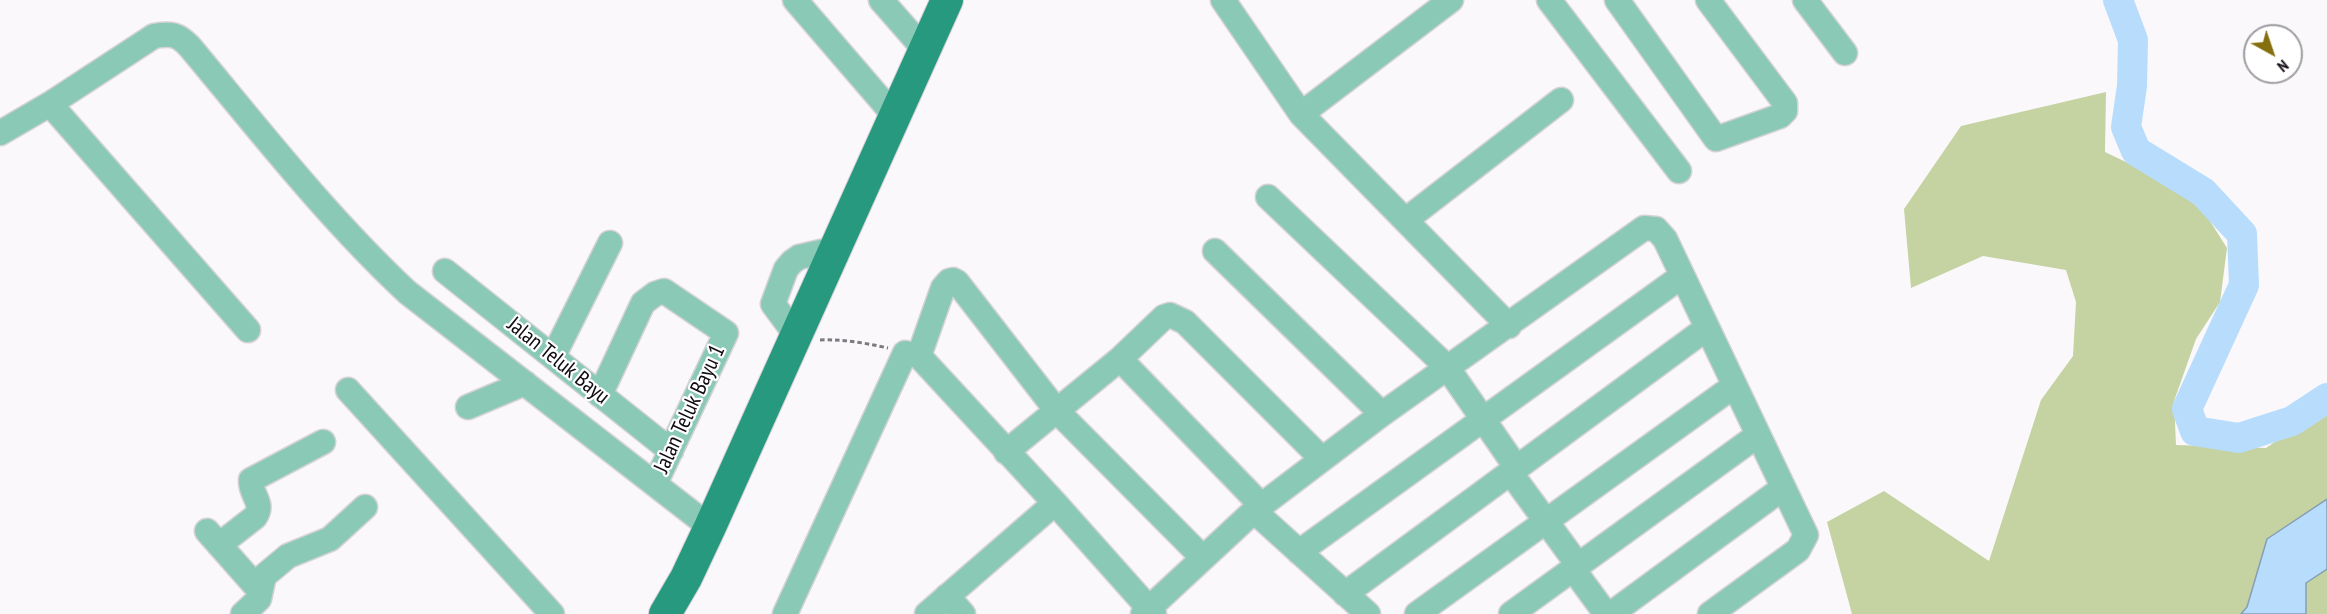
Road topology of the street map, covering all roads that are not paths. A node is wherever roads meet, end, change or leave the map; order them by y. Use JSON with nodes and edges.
{"nodes":[{"id":1,"x":795,"y":0,"type":"edge"},
{"id":2,"x":881,"y":0,"type":"edge"},
{"id":3,"x":947,"y":0,"type":"edge"},
{"id":4,"x":1223,"y":0,"type":"edge"},
{"id":5,"x":1451,"y":0,"type":"edge"},
{"id":6,"x":1550,"y":0,"type":"edge"},
{"id":7,"x":1617,"y":0,"type":"edge"},
{"id":8,"x":1708,"y":0,"type":"edge"},
{"id":9,"x":1805,"y":0,"type":"edge"},
{"id":10,"x":924,"y":49,"type":"junction"},
{"id":11,"x":1845,"y":53,"type":"dead end"},
{"id":12,"x":1561,"y":100,"type":"dead end"},
{"id":13,"x":50,"y":104,"type":"junction"},
{"id":14,"x":1301,"y":114,"type":"junction"},
{"id":15,"x":894,"y":115,"type":"junction"},
{"id":16,"x":0,"y":133,"type":"edge"},
{"id":17,"x":1679,"y":171,"type":"dead end"},
{"id":18,"x":1268,"y":197,"type":"dead end"},
{"id":19,"x":1407,"y":219,"type":"junction"},
{"id":20,"x":610,"y":243,"type":"dead end"},
{"id":21,"x":1215,"y":250,"type":"dead end"},
{"id":22,"x":446,"y":271,"type":"dead end"},
{"id":23,"x":1682,"y":276,"type":"junction"},
{"id":24,"x":1509,"y":326,"type":"junction"},
{"id":25,"x":1707,"y":328,"type":"junction"},
{"id":26,"x":248,"y":330,"type":"dead end"},
{"id":27,"x":919,"y":356,"type":"junction"},
{"id":28,"x":553,"y":357,"type":"junction"},
{"id":29,"x":1120,"y":359,"type":"junction"},
{"id":30,"x":1446,"y":367,"type":"junction"},
{"id":31,"x":525,"y":383,"type":"junction"},
{"id":32,"x":1734,"y":386,"type":"junction"},
{"id":33,"x":348,"y":390,"type":"dead end"},
{"id":34,"x":600,"y":395,"type":"junction"},
{"id":35,"x":468,"y":407,"type":"dead end"},
{"id":36,"x":1057,"y":411,"type":"junction"},
{"id":37,"x":1382,"y":414,"type":"junction"},
{"id":38,"x":1484,"y":418,"type":"junction"},
{"id":39,"x":1758,"y":435,"type":"junction"},
{"id":40,"x":323,"y":442,"type":"dead end"},
{"id":41,"x":671,"y":451,"type":"junction"},
{"id":42,"x":1006,"y":452,"type":"junction"},
{"id":43,"x":1322,"y":459,"type":"junction"},
{"id":44,"x":1513,"y":469,"type":"junction"},
{"id":45,"x":655,"y":484,"type":"junction"},
{"id":46,"x":1783,"y":488,"type":"junction"},
{"id":47,"x":1055,"y":503,"type":"junction"},
{"id":48,"x":365,"y":507,"type":"dead end"},
{"id":49,"x":1257,"y":508,"type":"junction"},
{"id":50,"x":1546,"y":521,"type":"junction"},
{"id":51,"x":711,"y":527,"type":"junction"},
{"id":52,"x":1299,"y":552,"type":"junction"},
{"id":53,"x":1203,"y":558,"type":"junction"},
{"id":54,"x":1575,"y":567,"type":"junction"},
{"id":55,"x":1345,"y":594,"type":"junction"},
{"id":56,"x":258,"y":605,"type":"edge"},
{"id":57,"x":955,"y":605,"type":"edge"},
{"id":58,"x":1149,"y":612,"type":"edge"},
{"id":59,"x":552,"y":614,"type":"edge"},
{"id":60,"x":665,"y":614,"type":"edge"},
{"id":61,"x":785,"y":614,"type":"edge"},
{"id":62,"x":927,"y":614,"type":"edge"},
{"id":63,"x":1368,"y":614,"type":"edge"},
{"id":64,"x":1417,"y":614,"type":"edge"},
{"id":65,"x":1511,"y":614,"type":"edge"},
{"id":66,"x":1606,"y":614,"type":"edge"},
{"id":67,"x":1611,"y":614,"type":"edge"},
{"id":68,"x":1710,"y":614,"type":"edge"}],
"edges":[{"from":1,"to":15,"type":"street"},
{"from":2,"to":10,"type":"street"},
{"from":3,"to":10,"type":"main road"},
{"from":4,"to":14,"type":"street"},
{"from":5,"to":14,"type":"street"},
{"from":6,"to":17,"type":"street"},
{"from":7,"to":8,"type":"street"},
{"from":9,"to":11,"type":"street"},
{"from":10,"to":15,"type":"main road"},
{"from":12,"to":19,"type":"street"},
{"from":13,"to":16,"type":"street"},
{"from":13,"to":26,"type":"street"},
{"from":13,"to":31,"type":"street"},
{"from":14,"to":19,"type":"street"},
{"from":15,"to":51,"type":"main road"},
{"from":18,"to":30,"type":"street"},
{"from":19,"to":24,"type":"street"},
{"from":20,"to":28,"type":"street"},
{"from":21,"to":37,"type":"street"},
{"from":22,"to":28,"type":"street","name":"Jalan Teluk Bayu"},
{"from":23,"to":24,"type":"street"},
{"from":23,"to":25,"type":"street"},
{"from":23,"to":38,"type":"street"},
{"from":24,"to":30,"type":"street"},
{"from":25,"to":32,"type":"street"},
{"from":25,"to":44,"type":"street"},
{"from":27,"to":36,"type":"street"},
{"from":27,"to":42,"type":"street"},
{"from":27,"to":61,"type":"street"},
{"from":28,"to":34,"type":"street","name":"Jalan Teluk Bayu"},
{"from":29,"to":36,"type":"street"},
{"from":29,"to":43,"type":"street"},
{"from":29,"to":49,"type":"street"},
{"from":30,"to":37,"type":"street"},
{"from":30,"to":38,"type":"street"},
{"from":31,"to":35,"type":"street"},
{"from":31,"to":45,"type":"street"},
{"from":32,"to":39,"type":"street"},
{"from":32,"to":50,"type":"street"},
{"from":33,"to":59,"type":"street"},
{"from":34,"to":41,"type":"street","name":"Jalan Teluk Bayu"},
{"from":34,"to":41,"type":"street","name":"Jalan Teluk Bayu 1"},
{"from":36,"to":42,"type":"street"},
{"from":36,"to":53,"type":"street"},
{"from":37,"to":43,"type":"street"},
{"from":38,"to":44,"type":"street"},
{"from":38,"to":52,"type":"street"},
{"from":39,"to":46,"type":"street"},
{"from":39,"to":54,"type":"street"},
{"from":40,"to":56,"type":"street"},
{"from":41,"to":45,"type":"street","name":"Jalan Teluk Bayu 1"},
{"from":42,"to":47,"type":"street"},
{"from":43,"to":49,"type":"street"},
{"from":44,"to":50,"type":"street"},
{"from":44,"to":55,"type":"street"},
{"from":45,"to":51,"type":"street"},
{"from":46,"to":67,"type":"street"},
{"from":46,"to":68,"type":"street"},
{"from":47,"to":57,"type":"street"},
{"from":47,"to":58,"type":"street"},
{"from":48,"to":56,"type":"street"},
{"from":49,"to":52,"type":"street"},
{"from":49,"to":53,"type":"street"},
{"from":50,"to":54,"type":"street"},
{"from":50,"to":64,"type":"street"},
{"from":51,"to":60,"type":"main road"},
{"from":52,"to":55,"type":"street"},
{"from":53,"to":58,"type":"street"},
{"from":54,"to":65,"type":"street"},
{"from":54,"to":66,"type":"street"},
{"from":55,"to":63,"type":"street"},
{"from":57,"to":62,"type":"street"}]}
